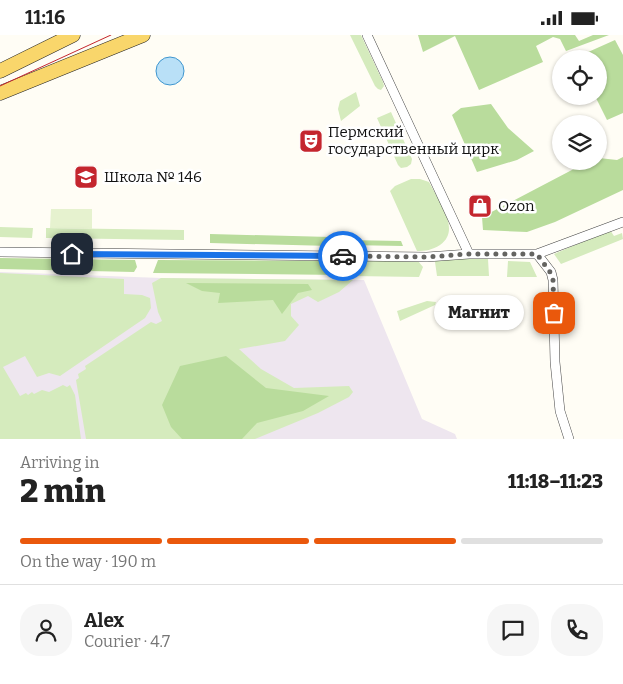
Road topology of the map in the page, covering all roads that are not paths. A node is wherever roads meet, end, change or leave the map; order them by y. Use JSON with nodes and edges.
{"nodes":[{"id":1,"x":73,"y":35,"type":"edge"},
{"id":2,"x":144,"y":35,"type":"edge"},
{"id":3,"x":367,"y":35,"type":"edge"},
{"id":4,"x":0,"y":71,"type":"edge"},
{"id":5,"x":0,"y":93,"type":"edge"},
{"id":6,"x":623,"y":222,"type":"edge"},
{"id":7,"x":0,"y":252,"type":"edge"},
{"id":8,"x":468,"y":254,"type":"junction"},
{"id":9,"x":537,"y":254,"type":"junction"},
{"id":10,"x":569,"y":439,"type":"edge"}],
"edges":[{"from":1,"to":4,"type":"main road"},
{"from":2,"to":5,"type":"main road"},
{"from":3,"to":8,"type":"street"},
{"from":6,"to":9,"type":"street"},
{"from":7,"to":8,"type":"street"},
{"from":8,"to":9,"type":"street"},
{"from":9,"to":10,"type":"street"}]}
